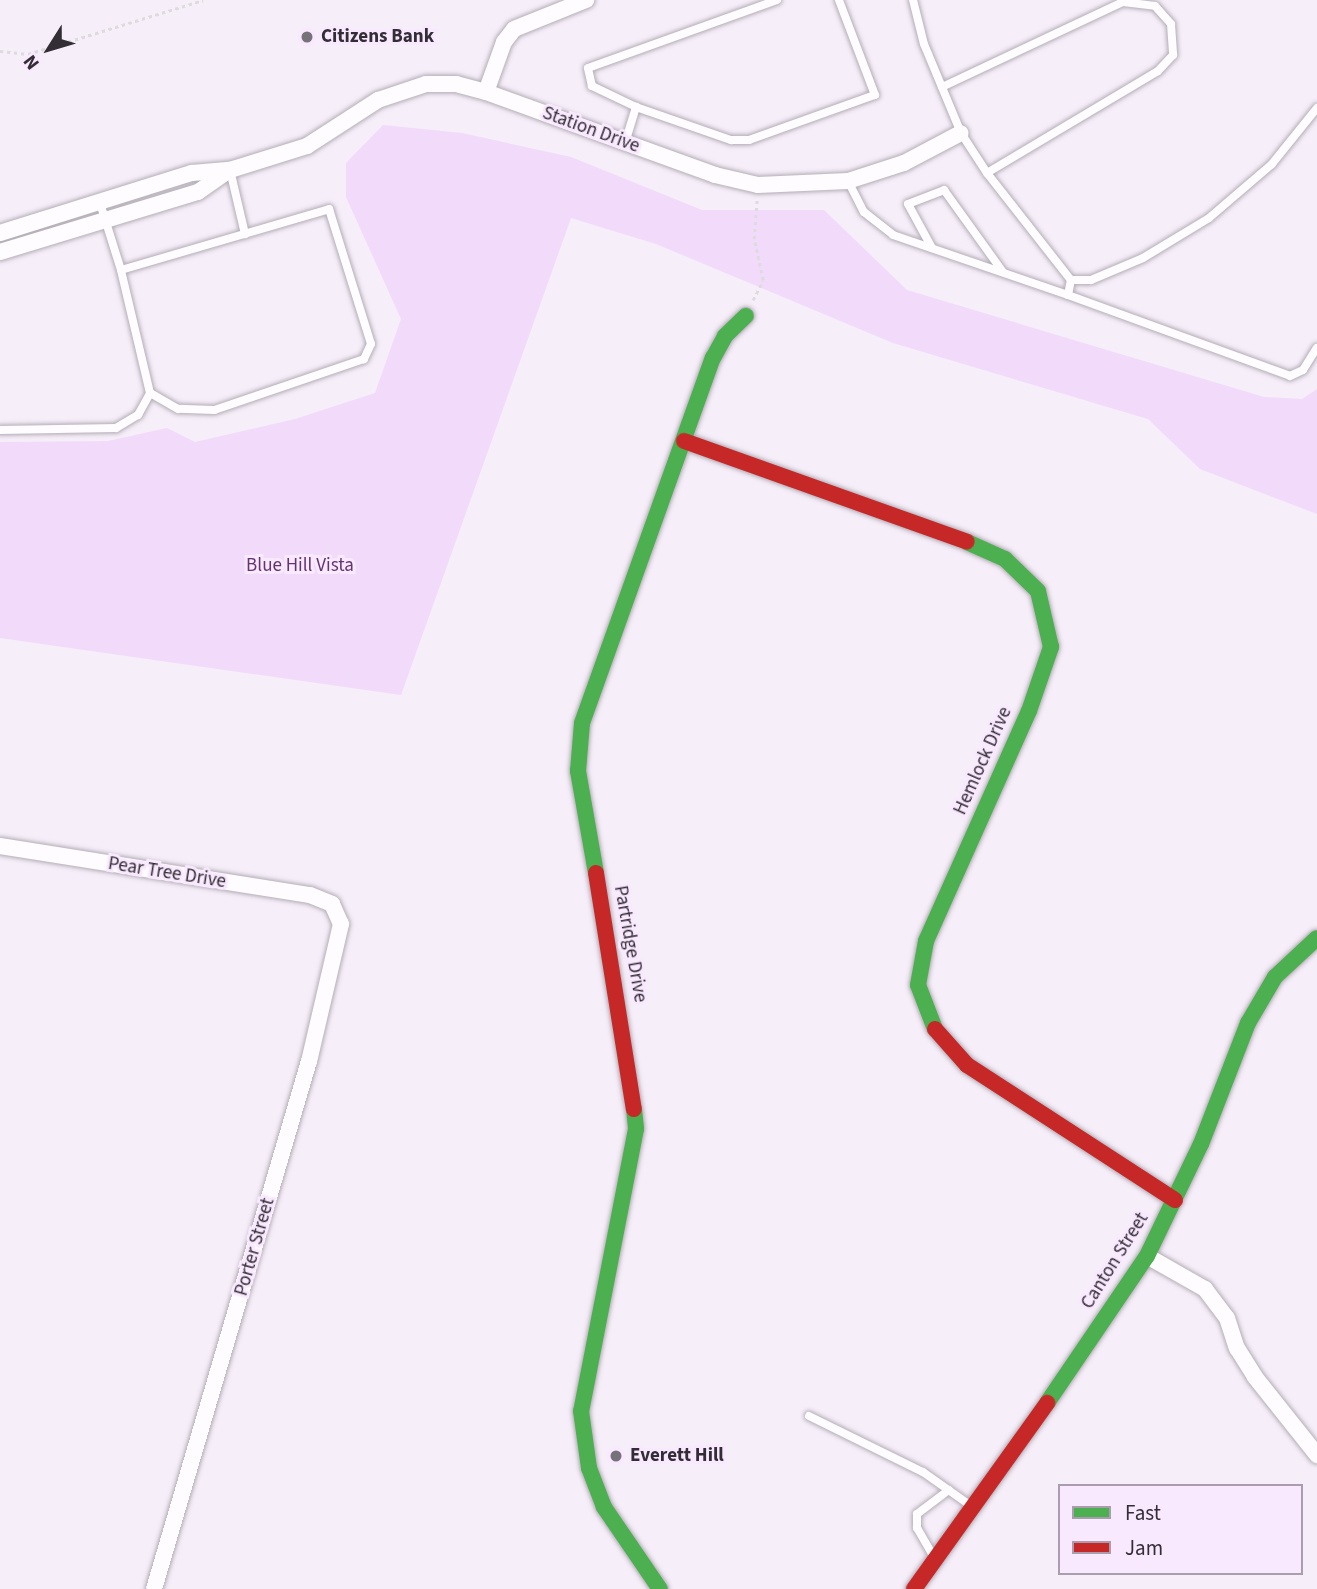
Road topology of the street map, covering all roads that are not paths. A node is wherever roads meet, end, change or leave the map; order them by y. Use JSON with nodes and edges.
{"nodes":[{"id":1,"x":586,"y":0,"type":"edge"},
{"id":2,"x":777,"y":0,"type":"edge"},
{"id":3,"x":839,"y":0,"type":"edge"},
{"id":4,"x":913,"y":0,"type":"edge"},
{"id":5,"x":942,"y":86,"type":"junction"},
{"id":6,"x":486,"y":92,"type":"junction"},
{"id":7,"x":636,"y":107,"type":"junction"},
{"id":8,"x":1317,"y":108,"type":"edge"},
{"id":9,"x":961,"y":133,"type":"junction"},
{"id":10,"x":625,"y":143,"type":"junction"},
{"id":11,"x":230,"y":170,"type":"junction"},
{"id":12,"x":987,"y":173,"type":"junction"},
{"id":13,"x":849,"y":181,"type":"junction"},
{"id":14,"x":100,"y":203,"type":"junction"},
{"id":15,"x":105,"y":221,"type":"junction"},
{"id":16,"x":0,"y":233,"type":"edge"},
{"id":17,"x":245,"y":234,"type":"junction"},
{"id":18,"x":932,"y":248,"type":"junction"},
{"id":19,"x":0,"y":251,"type":"edge"},
{"id":20,"x":121,"y":270,"type":"junction"},
{"id":21,"x":1003,"y":272,"type":"junction"},
{"id":22,"x":1071,"y":280,"type":"junction"},
{"id":23,"x":1068,"y":295,"type":"junction"},
{"id":24,"x":746,"y":316,"type":"road end"},
{"id":25,"x":1317,"y":348,"type":"edge"},
{"id":26,"x":150,"y":393,"type":"junction"},
{"id":27,"x":0,"y":430,"type":"edge"},
{"id":28,"x":684,"y":441,"type":"junction"},
{"id":29,"x":0,"y":846,"type":"edge"},
{"id":30,"x":332,"y":904,"type":"joint"},
{"id":31,"x":1317,"y":938,"type":"edge"},
{"id":32,"x":1175,"y":1200,"type":"junction"},
{"id":33,"x":1147,"y":1256,"type":"junction"},
{"id":34,"x":808,"y":1416,"type":"dead end"},
{"id":35,"x":1317,"y":1455,"type":"edge"},
{"id":36,"x":949,"y":1490,"type":"junction"},
{"id":37,"x":974,"y":1508,"type":"junction"},
{"id":38,"x":937,"y":1561,"type":"junction"},
{"id":39,"x":154,"y":1589,"type":"edge"},
{"id":40,"x":660,"y":1589,"type":"edge"},
{"id":41,"x":914,"y":1589,"type":"edge"}],
"edges":[{"from":1,"to":6,"type":"street"},
{"from":2,"to":7,"type":"lane"},
{"from":3,"to":7,"type":"lane"},
{"from":4,"to":5,"type":"lane"},
{"from":5,"to":9,"type":"lane"},
{"from":5,"to":12,"type":"lane"},
{"from":6,"to":10,"type":"street","name":"Station Drive"},
{"from":6,"to":11,"type":"street","name":"Station Drive"},
{"from":7,"to":10,"type":"lane"},
{"from":8,"to":22,"type":"lane"},
{"from":9,"to":12,"type":"lane"},
{"from":9,"to":13,"type":"street","name":"Station Drive"},
{"from":10,"to":13,"type":"street","name":"Station Drive"},
{"from":11,"to":14,"type":"street","name":"Station Drive"},
{"from":11,"to":15,"type":"street","name":"Station Drive"},
{"from":11,"to":17,"type":"lane"},
{"from":12,"to":22,"type":"lane"},
{"from":13,"to":18,"type":"lane"},
{"from":14,"to":15,"type":"lane"},
{"from":14,"to":16,"type":"street","name":"Station Drive"},
{"from":15,"to":19,"type":"street","name":"Station Drive"},
{"from":15,"to":20,"type":"lane"},
{"from":17,"to":20,"type":"lane"},
{"from":17,"to":26,"type":"lane"},
{"from":18,"to":21,"type":"lane"},
{"from":18,"to":21,"type":"lane"},
{"from":20,"to":26,"type":"lane"},
{"from":21,"to":23,"type":"lane"},
{"from":22,"to":23,"type":"lane"},
{"from":23,"to":25,"type":"lane"},
{"from":24,"to":28,"type":"street","name":"Partridge Drive"},
{"from":26,"to":27,"type":"lane"},
{"from":28,"to":32,"type":"street","name":"Hemlock Drive"},
{"from":28,"to":40,"type":"street","name":"Partridge Drive"},
{"from":29,"to":30,"type":"street","name":"Pear Tree Drive"},
{"from":30,"to":39,"type":"street","name":"Porter Street"},
{"from":31,"to":32,"type":"street","name":"Canton Street"},
{"from":32,"to":33,"type":"street","name":"Canton Street"},
{"from":33,"to":35,"type":"street"},
{"from":33,"to":37,"type":"street","name":"Canton Street"},
{"from":34,"to":36,"type":"lane"},
{"from":36,"to":37,"type":"lane"},
{"from":36,"to":38,"type":"lane"},
{"from":37,"to":38,"type":"street","name":"Canton Street"},
{"from":38,"to":41,"type":"street","name":"Canton Street"}]}
